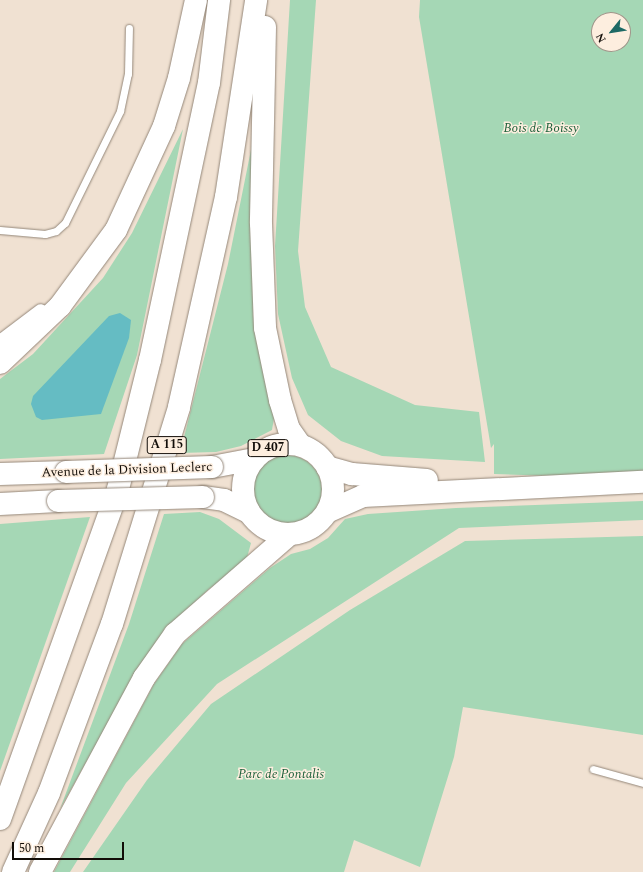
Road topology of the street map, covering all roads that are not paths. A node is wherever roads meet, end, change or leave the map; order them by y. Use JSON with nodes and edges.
{"nodes":[{"id":1,"x":196,"y":0,"type":"edge"},
{"id":2,"x":219,"y":0,"type":"edge"},
{"id":3,"x":256,"y":0,"type":"edge"},
{"id":4,"x":266,"y":0,"type":"edge"},
{"id":5,"x":129,"y":28,"type":"dead end"},
{"id":6,"x":136,"y":192,"type":"junction"},
{"id":7,"x":0,"y":230,"type":"edge"},
{"id":8,"x":41,"y":311,"type":"joint"},
{"id":9,"x":0,"y":342,"type":"edge"},
{"id":10,"x":0,"y":363,"type":"edge"},
{"id":11,"x":300,"y":445,"type":"junction"},
{"id":12,"x":254,"y":459,"type":"junction"},
{"id":13,"x":327,"y":467,"type":"junction"},
{"id":14,"x":0,"y":474,"type":"edge"},
{"id":15,"x":643,"y":482,"type":"edge"},
{"id":16,"x":510,"y":486,"type":"junction"},
{"id":17,"x":0,"y":504,"type":"edge"},
{"id":18,"x":249,"y":512,"type":"junction"},
{"id":19,"x":327,"y":512,"type":"junction"},
{"id":20,"x":290,"y":534,"type":"junction"},
{"id":21,"x":593,"y":769,"type":"dead end"},
{"id":22,"x":643,"y":783,"type":"edge"},
{"id":23,"x":0,"y":819,"type":"edge"},
{"id":24,"x":13,"y":872,"type":"edge"},
{"id":25,"x":40,"y":872,"type":"edge"}],
"edges":[{"from":1,"to":6,"type":"main road"},
{"from":2,"to":23,"type":"main road","number":"A 115"},
{"from":3,"to":24,"type":"main road","number":"A 115"},
{"from":4,"to":11,"type":"main road"},
{"from":5,"to":7,"type":"lane"},
{"from":6,"to":8,"type":"main road"},
{"from":6,"to":10,"type":"main road"},
{"from":8,"to":9,"type":"street"},
{"from":11,"to":12,"type":"main road","number":"D 407"},
{"from":11,"to":13,"type":"main road","number":"D 407"},
{"from":12,"to":14,"type":"main road","name":"Avenue de la Division Leclerc","number":"D 407","bridge":true},
{"from":12,"to":18,"type":"main road","number":"D 407"},
{"from":13,"to":16,"type":"main road","number":"D 407"},
{"from":13,"to":19,"type":"main road","number":"D 407"},
{"from":15,"to":16,"type":"main road","number":"D 407"},
{"from":16,"to":19,"type":"main road","number":"D 407"},
{"from":17,"to":18,"type":"main road","number":"D 407","bridge":true},
{"from":18,"to":20,"type":"main road","number":"D 407"},
{"from":19,"to":20,"type":"main road","number":"D 407"},
{"from":20,"to":25,"type":"main road"},
{"from":21,"to":22,"type":"lane"}]}
